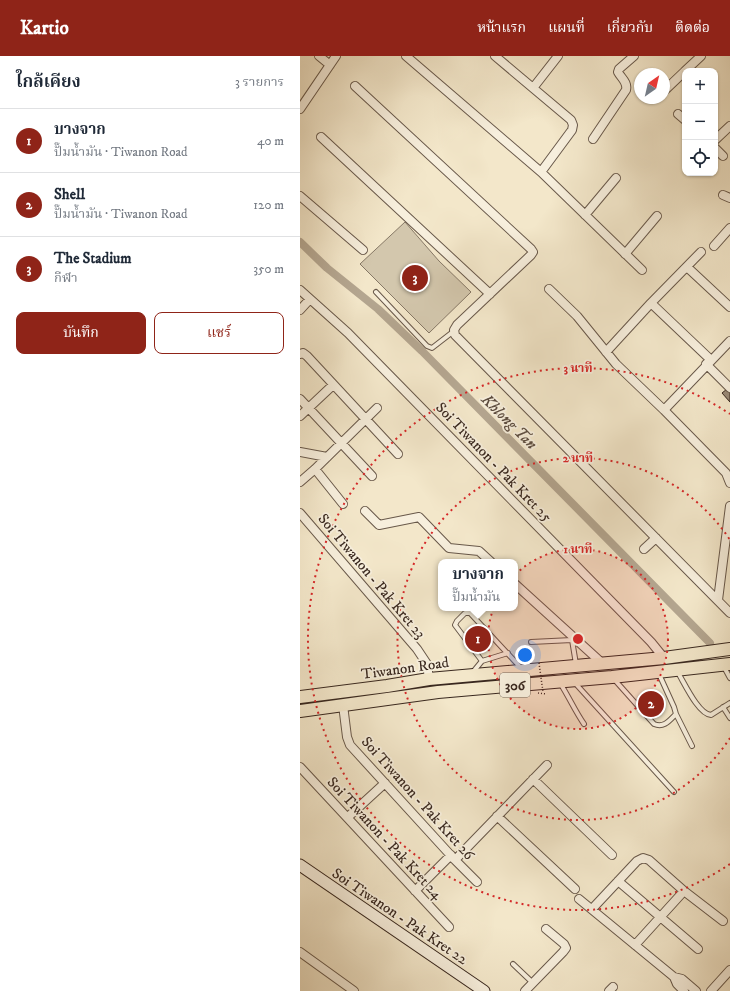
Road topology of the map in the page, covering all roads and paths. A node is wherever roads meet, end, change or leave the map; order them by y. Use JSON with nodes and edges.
{"nodes":[{"id":1,"x":319,"y":56,"type":"edge"},
{"id":2,"x":336,"y":56,"type":"edge"},
{"id":3,"x":406,"y":56,"type":"edge"},
{"id":4,"x":496,"y":56,"type":"edge"},
{"id":5,"x":558,"y":56,"type":"edge"},
{"id":6,"x":634,"y":56,"type":"edge"},
{"id":7,"x":701,"y":56,"type":"edge"},
{"id":8,"x":330,"y":65,"type":"junction"},
{"id":9,"x":688,"y":68,"type":"edge"},
{"id":10,"x":682,"y":74,"type":"edge"},
{"id":11,"x":670,"y":85,"type":"edge"},
{"id":12,"x":355,"y":86,"type":"dead end"},
{"id":13,"x":533,"y":88,"type":"junction"},
{"id":14,"x":300,"y":109,"type":"edge"},
{"id":15,"x":678,"y":114,"type":"dead end"},
{"id":16,"x":682,"y":117,"type":"edge"},
{"id":17,"x":730,"y":126,"type":"edge"},
{"id":18,"x":321,"y":137,"type":"dead end"},
{"id":19,"x":718,"y":137,"type":"edge"},
{"id":20,"x":593,"y":139,"type":"dead end"},
{"id":21,"x":718,"y":151,"type":"edge"},
{"id":22,"x":723,"y":156,"type":"dead end"},
{"id":23,"x":541,"y":172,"type":"junction"},
{"id":24,"x":616,"y":178,"type":"dead end"},
{"id":25,"x":300,"y":196,"type":"edge"},
{"id":26,"x":585,"y":215,"type":"junction"},
{"id":27,"x":657,"y":216,"type":"dead end"},
{"id":28,"x":730,"y":228,"type":"edge"},
{"id":29,"x":714,"y":246,"type":"dead end"},
{"id":30,"x":363,"y":250,"type":"dead end"},
{"id":31,"x":701,"y":252,"type":"dead end"},
{"id":32,"x":625,"y":254,"type":"junction"},
{"id":33,"x":687,"y":267,"type":"junction"},
{"id":34,"x":642,"y":270,"type":"dead end"},
{"id":35,"x":549,"y":289,"type":"dead end"},
{"id":36,"x":300,"y":290,"type":"edge"},
{"id":37,"x":376,"y":292,"type":"dead end"},
{"id":38,"x":490,"y":294,"type":"junction"},
{"id":39,"x":310,"y":299,"type":"junction"},
{"id":40,"x":651,"y":303,"type":"junction"},
{"id":41,"x":730,"y":308,"type":"edge"},
{"id":42,"x":300,"y":310,"type":"edge"},
{"id":43,"x":454,"y":330,"type":"junction"},
{"id":44,"x":730,"y":341,"type":"edge"},
{"id":45,"x":606,"y":352,"type":"junction"},
{"id":46,"x":300,"y":354,"type":"edge"},
{"id":47,"x":708,"y":362,"type":"junction"},
{"id":48,"x":333,"y":385,"type":"junction"},
{"id":49,"x":730,"y":388,"type":"edge"},
{"id":50,"x":300,"y":399,"type":"edge"},
{"id":51,"x":308,"y":408,"type":"junction"},
{"id":52,"x":377,"y":408,"type":"dead end"},
{"id":53,"x":664,"y":410,"type":"junction"},
{"id":54,"x":300,"y":416,"type":"edge"},
{"id":55,"x":366,"y":419,"type":"junction"},
{"id":56,"x":341,"y":443,"type":"junction"},
{"id":57,"x":300,"y":452,"type":"edge"},
{"id":58,"x":398,"y":454,"type":"dead end"},
{"id":59,"x":327,"y":456,"type":"junction"},
{"id":60,"x":315,"y":469,"type":"junction"},
{"id":61,"x":372,"y":476,"type":"dead end"},
{"id":62,"x":300,"y":482,"type":"edge"},
{"id":63,"x":730,"y":482,"type":"edge"},
{"id":64,"x":343,"y":504,"type":"dead end"},
{"id":65,"x":730,"y":506,"type":"edge"},
{"id":66,"x":365,"y":511,"type":"dead end"},
{"id":67,"x":300,"y":513,"type":"edge"},
{"id":68,"x":656,"y":538,"type":"junction"},
{"id":69,"x":644,"y":549,"type":"dead end"},
{"id":70,"x":488,"y":559,"type":"edge"},
{"id":71,"x":518,"y":587,"type":"edge"},
{"id":72,"x":718,"y":600,"type":"junction"},
{"id":73,"x":730,"y":613,"type":"edge"},
{"id":74,"x":531,"y":642,"type":"dead end"},
{"id":75,"x":730,"y":649,"type":"edge"},
{"id":76,"x":508,"y":653,"type":"junction"},
{"id":77,"x":664,"y":658,"type":"junction"},
{"id":78,"x":482,"y":661,"type":"junction"},
{"id":79,"x":539,"y":663,"type":"dead end"},
{"id":80,"x":604,"y":664,"type":"junction"},
{"id":81,"x":726,"y":664,"type":"edge"},
{"id":82,"x":576,"y":666,"type":"junction"},
{"id":83,"x":677,"y":670,"type":"junction"},
{"id":84,"x":524,"y":671,"type":"junction"},
{"id":85,"x":658,"y":672,"type":"junction"},
{"id":86,"x":471,"y":676,"type":"junction"},
{"id":87,"x":612,"y":677,"type":"junction"},
{"id":88,"x":730,"y":678,"type":"edge"},
{"id":89,"x":429,"y":679,"type":"junction"},
{"id":90,"x":572,"y":680,"type":"junction"},
{"id":91,"x":559,"y":681,"type":"junction"},
{"id":92,"x":543,"y":692,"type":"dead end"},
{"id":93,"x":300,"y":697,"type":"edge"},
{"id":94,"x":730,"y":703,"type":"edge"},
{"id":95,"x":343,"y":705,"type":"junction"},
{"id":96,"x":723,"y":708,"type":"junction"},
{"id":97,"x":300,"y":711,"type":"edge"},
{"id":98,"x":676,"y":714,"type":"junction"},
{"id":99,"x":730,"y":718,"type":"edge"},
{"id":100,"x":584,"y":724,"type":"dead end"},
{"id":101,"x":692,"y":746,"type":"dead end"},
{"id":102,"x":547,"y":765,"type":"dead end"},
{"id":103,"x":300,"y":766,"type":"edge"},
{"id":104,"x":533,"y":779,"type":"junction"},
{"id":105,"x":385,"y":783,"type":"junction"},
{"id":106,"x":674,"y":792,"type":"dead end"},
{"id":107,"x":497,"y":816,"type":"junction"},
{"id":108,"x":348,"y":817,"type":"junction"},
{"id":109,"x":612,"y":856,"type":"dead end"},
{"id":110,"x":453,"y":858,"type":"junction"},
{"id":111,"x":300,"y":865,"type":"edge"},
{"id":112,"x":618,"y":881,"type":"junction"},
{"id":113,"x":477,"y":882,"type":"dead end"},
{"id":114,"x":575,"y":889,"type":"dead end"},
{"id":115,"x":415,"y":891,"type":"junction"},
{"id":116,"x":684,"y":891,"type":"junction"},
{"id":117,"x":579,"y":899,"type":"dead end"},
{"id":118,"x":592,"y":909,"type":"junction"},
{"id":119,"x":660,"y":916,"type":"junction"},
{"id":120,"x":723,"y":921,"type":"dead end"},
{"id":121,"x":450,"y":928,"type":"dead end"},
{"id":122,"x":546,"y":929,"type":"dead end"},
{"id":123,"x":635,"y":945,"type":"junction"},
{"id":124,"x":698,"y":949,"type":"dead end"},
{"id":125,"x":300,"y":952,"type":"edge"},
{"id":126,"x":513,"y":964,"type":"dead end"},
{"id":127,"x":730,"y":970,"type":"edge"},
{"id":128,"x":674,"y":977,"type":"junction"},
{"id":129,"x":533,"y":983,"type":"junction"},
{"id":130,"x":713,"y":990,"type":"edge"},
{"id":131,"x":354,"y":991,"type":"edge"},
{"id":132,"x":484,"y":991,"type":"edge"},
{"id":133,"x":525,"y":991,"type":"edge"},
{"id":134,"x":684,"y":991,"type":"edge"},
{"id":135,"x":696,"y":991,"type":"edge"}],
"edges":[{"from":1,"to":8,"type":"street"},
{"from":2,"to":8,"type":"street"},
{"from":3,"to":23,"type":"street"},
{"from":4,"to":13,"type":"street"},
{"from":5,"to":13,"type":"street"},
{"from":6,"to":20,"type":"street"},
{"from":7,"to":9,"type":"street"},
{"from":8,"to":14,"type":"street"},
{"from":10,"to":11,"type":"street"},
{"from":12,"to":38,"type":"street"},
{"from":13,"to":23,"type":"street"},
{"from":15,"to":16,"type":"street"},
{"from":17,"to":19,"type":"street"},
{"from":18,"to":38,"type":"street"},
{"from":21,"to":22,"type":"street"},
{"from":23,"to":26,"type":"street"},
{"from":24,"to":26,"type":"street"},
{"from":25,"to":30,"type":"street"},
{"from":26,"to":32,"type":"street"},
{"from":27,"to":32,"type":"street"},
{"from":28,"to":29,"type":"street"},
{"from":31,"to":33,"type":"street"},
{"from":32,"to":34,"type":"street"},
{"from":33,"to":40,"type":"street"},
{"from":33,"to":41,"type":"street"},
{"from":35,"to":45,"type":"street"},
{"from":36,"to":39,"type":"street","name":"Soi Tiwanon - Pak Kret 25"},
{"from":37,"to":43,"type":"lane"},
{"from":38,"to":43,"type":"street"},
{"from":39,"to":42,"type":"street"},
{"from":39,"to":77,"type":"street","name":"Soi Tiwanon - Pak Kret 25"},
{"from":40,"to":45,"type":"street"},
{"from":40,"to":47,"type":"street"},
{"from":43,"to":68,"type":"street"},
{"from":44,"to":47,"type":"street"},
{"from":45,"to":53,"type":"street"},
{"from":46,"to":48,"type":"street"},
{"from":47,"to":49,"type":"street"},
{"from":47,"to":53,"type":"street"},
{"from":48,"to":51,"type":"street"},
{"from":48,"to":55,"type":"street"},
{"from":50,"to":51,"type":"street"},
{"from":51,"to":54,"type":"street"},
{"from":51,"to":56,"type":"street"},
{"from":52,"to":55,"type":"street"},
{"from":53,"to":63,"type":"street"},
{"from":55,"to":56,"type":"street"},
{"from":55,"to":58,"type":"street"},
{"from":56,"to":59,"type":"street"},
{"from":56,"to":61,"type":"street"},
{"from":57,"to":59,"type":"street"},
{"from":59,"to":60,"type":"street"},
{"from":60,"to":62,"type":"street"},
{"from":60,"to":64,"type":"street"},
{"from":65,"to":72,"type":"street"},
{"from":66,"to":70,"type":"street"},
{"from":67,"to":89,"type":"street","name":"Soi Tiwanon - Pak Kret 23"},
{"from":68,"to":69,"type":"street"},
{"from":68,"to":72,"type":"street"},
{"from":71,"to":80,"type":"street"},
{"from":72,"to":73,"type":"street"},
{"from":74,"to":82,"type":"lane"},
{"from":75,"to":77,"type":"main road","name":"Tiwanon Road","number":"306"},
{"from":76,"to":78,"type":"lane"},
{"from":76,"to":78,"type":"lane"},
{"from":76,"to":84,"type":"lane"},
{"from":77,"to":80,"type":"main road","name":"Tiwanon Road","number":"306"},
{"from":78,"to":86,"type":"lane"},
{"from":79,"to":92,"type":"path","bridge":true},
{"from":80,"to":82,"type":"main road","name":"Tiwanon Road","number":"306"},
{"from":81,"to":83,"type":"main road","name":"Tiwanon Road","number":"306"},
{"from":81,"to":88,"type":"lane"},
{"from":82,"to":84,"type":"main road","name":"Tiwanon Road","number":"306"},
{"from":83,"to":85,"type":"main road","name":"Tiwanon Road","number":"306"},
{"from":83,"to":96,"type":"lane"},
{"from":84,"to":86,"type":"main road","name":"Tiwanon Road","number":"306"},
{"from":85,"to":87,"type":"main road","name":"Tiwanon Road","number":"306"},
{"from":85,"to":98,"type":"lane"},
{"from":86,"to":89,"type":"main road","name":"Tiwanon Road","number":"306"},
{"from":87,"to":90,"type":"main road","name":"Tiwanon Road","number":"306"},
{"from":87,"to":98,"type":"lane"},
{"from":89,"to":93,"type":"main road","name":"Tiwanon Road","number":"306"},
{"from":90,"to":91,"type":"main road","name":"Tiwanon Road","number":"306"},
{"from":90,"to":106,"type":"lane"},
{"from":91,"to":95,"type":"main road","name":"Tiwanon Road","number":"306"},
{"from":91,"to":100,"type":"lane"},
{"from":94,"to":96,"type":"lane"},
{"from":95,"to":97,"type":"main road","name":"Tiwanon Road","number":"306"},
{"from":95,"to":105,"type":"street","name":"Soi Tiwanon - Pak Kret 26"},
{"from":96,"to":99,"type":"lane"},
{"from":98,"to":101,"type":"lane"},
{"from":102,"to":104,"type":"street"},
{"from":103,"to":108,"type":"street","name":"Soi Tiwanon - Pak Kret 24"},
{"from":104,"to":107,"type":"street"},
{"from":104,"to":109,"type":"street"},
{"from":105,"to":108,"type":"street"},
{"from":105,"to":110,"type":"street","name":"Soi Tiwanon - Pak Kret 26"},
{"from":107,"to":110,"type":"street"},
{"from":107,"to":114,"type":"street"},
{"from":108,"to":115,"type":"street","name":"Soi Tiwanon - Pak Kret 24"},
{"from":110,"to":113,"type":"street","name":"Soi Tiwanon - Pak Kret 26"},
{"from":110,"to":115,"type":"street"},
{"from":111,"to":132,"type":"street","name":"Soi Tiwanon - Pak Kret 22"},
{"from":112,"to":116,"type":"street"},
{"from":112,"to":118,"type":"street"},
{"from":112,"to":119,"type":"street"},
{"from":115,"to":121,"type":"street","name":"Soi Tiwanon - Pak Kret 24"},
{"from":116,"to":119,"type":"street"},
{"from":116,"to":120,"type":"street"},
{"from":117,"to":118,"type":"street"},
{"from":118,"to":123,"type":"street"},
{"from":119,"to":123,"type":"street"},
{"from":119,"to":124,"type":"street"},
{"from":122,"to":129,"type":"street"},
{"from":123,"to":128,"type":"street"},
{"from":125,"to":131,"type":"street"},
{"from":126,"to":129,"type":"lane"},
{"from":127,"to":130,"type":"street"},
{"from":128,"to":134,"type":"street"},
{"from":128,"to":135,"type":"street"},
{"from":129,"to":133,"type":"street"}]}
